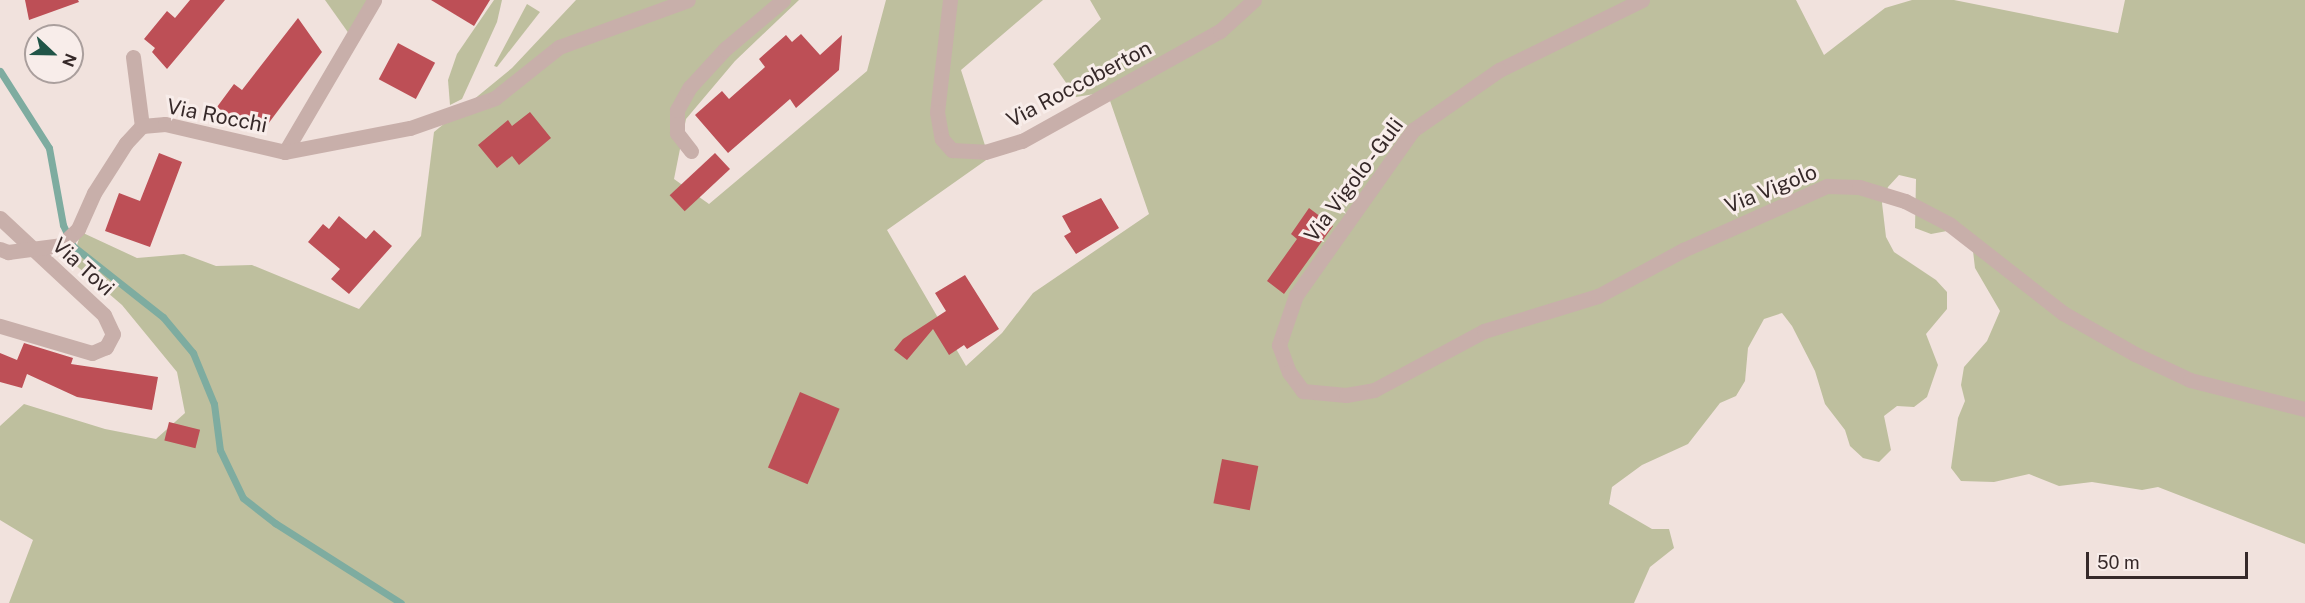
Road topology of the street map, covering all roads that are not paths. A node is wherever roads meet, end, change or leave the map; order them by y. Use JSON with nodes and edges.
{"nodes":[{"id":1,"x":374,"y":0,"type":"edge"},
{"id":2,"x":688,"y":0,"type":"edge"},
{"id":3,"x":783,"y":0,"type":"edge"},
{"id":4,"x":950,"y":0,"type":"edge"},
{"id":5,"x":1254,"y":0,"type":"edge"},
{"id":6,"x":1642,"y":0,"type":"edge"},
{"id":7,"x":133,"y":57,"type":"dead end"},
{"id":8,"x":142,"y":126,"type":"junction"},
{"id":9,"x":691,"y":151,"type":"dead end"},
{"id":10,"x":285,"y":152,"type":"junction"},
{"id":11,"x":0,"y":218,"type":"edge"},
{"id":12,"x":30,"y":248,"type":"junction"},
{"id":13,"x":0,"y":249,"type":"edge"},
{"id":14,"x":0,"y":326,"type":"edge"},
{"id":15,"x":1374,"y":390,"type":"joint"},
{"id":16,"x":2305,"y":409,"type":"edge"}],
"edges":[{"from":1,"to":10,"type":"street","name":"Via Rocchi"},
{"from":2,"to":10,"type":"street"},
{"from":3,"to":9,"type":"street"},
{"from":4,"to":5,"type":"street","name":"Via Roccoberton"},
{"from":6,"to":15,"type":"street","name":"Via Vigolo - Guli"},
{"from":7,"to":8,"type":"street"},
{"from":8,"to":10,"type":"street","name":"Via Rocchi"},
{"from":8,"to":12,"type":"street","name":"Via Rocchi"},
{"from":11,"to":12,"type":"street"},
{"from":12,"to":13,"type":"street","name":"Via Rocchi"},
{"from":12,"to":14,"type":"street","name":"Via Tovi"},
{"from":15,"to":16,"type":"street","name":"Via Vigolo"}]}
